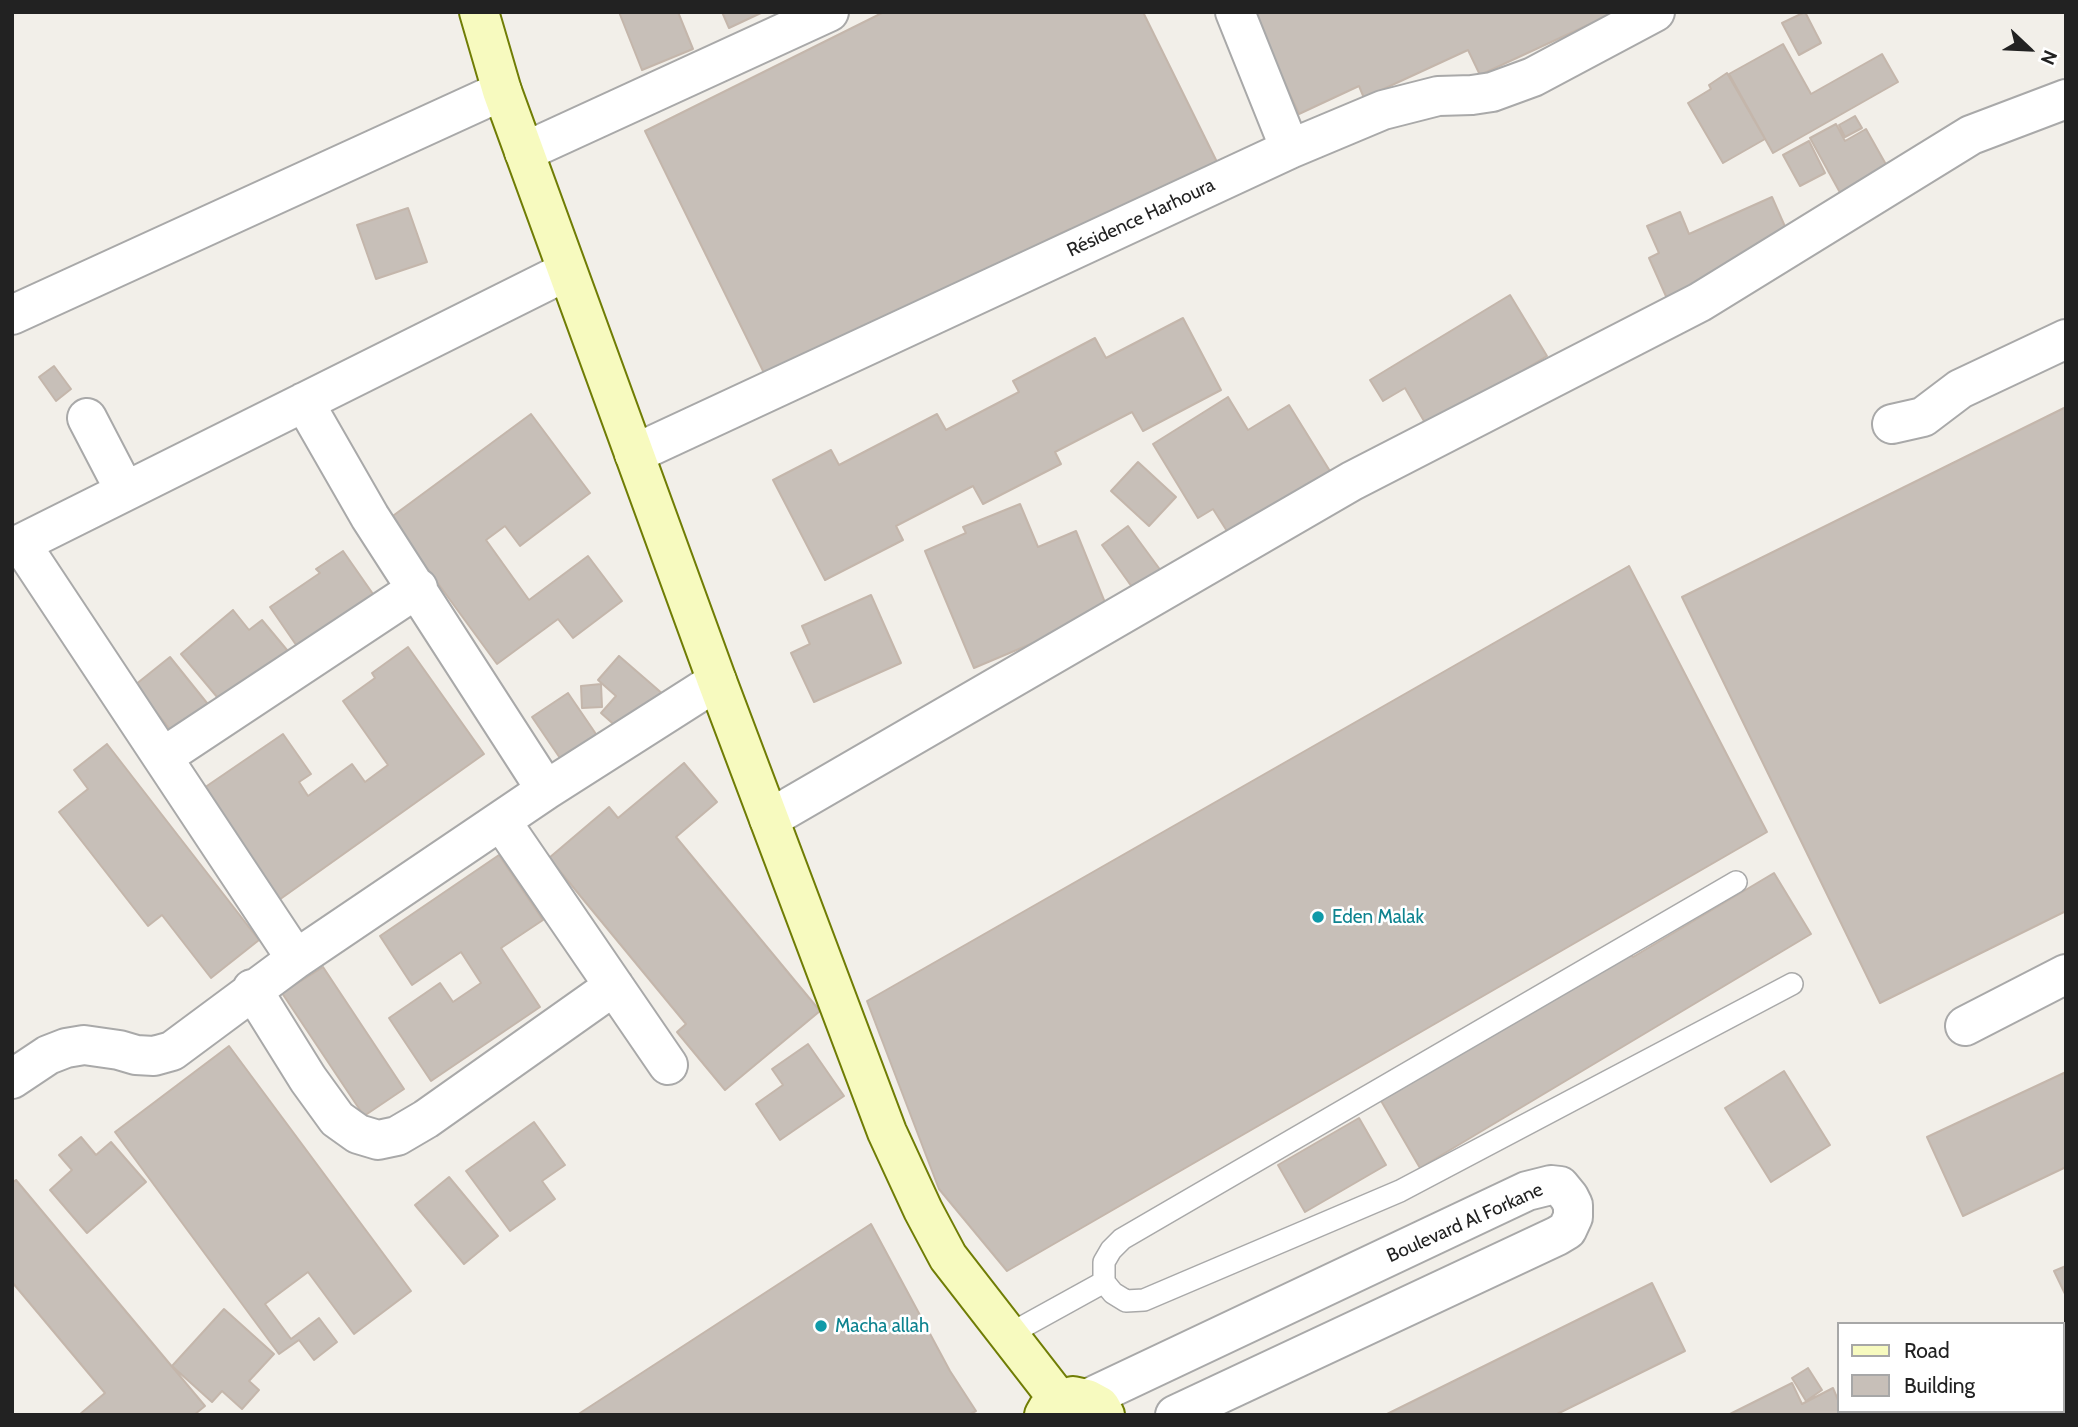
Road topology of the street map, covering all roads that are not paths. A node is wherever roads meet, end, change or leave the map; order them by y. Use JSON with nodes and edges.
{"nodes":[{"id":1,"x":479,"y":12,"type":"edge"},
{"id":2,"x":829,"y":12,"type":"edge"},
{"id":3,"x":1235,"y":12,"type":"edge"},
{"id":4,"x":1655,"y":12,"type":"edge"},
{"id":5,"x":502,"y":91,"type":"junction"},
{"id":6,"x":2066,"y":99,"type":"edge"},
{"id":7,"x":1290,"y":149,"type":"junction"},
{"id":8,"x":524,"y":152,"type":"junction"},
{"id":9,"x":567,"y":271,"type":"junction"},
{"id":10,"x":12,"y":315,"type":"edge"},
{"id":11,"x":2066,"y":339,"type":"edge"},
{"id":12,"x":304,"y":402,"type":"junction"},
{"id":13,"x":88,"y":418,"type":"dead end"},
{"id":14,"x":1892,"y":424,"type":"dead end"},
{"id":15,"x":634,"y":454,"type":"junction"},
{"id":16,"x":125,"y":491,"type":"junction"},
{"id":17,"x":16,"y":546,"type":"edge"},
{"id":18,"x":418,"y":588,"type":"junction"},
{"id":19,"x":717,"y":681,"type":"junction"},
{"id":20,"x":163,"y":757,"type":"junction"},
{"id":21,"x":546,"y":790,"type":"junction"},
{"id":22,"x":769,"y":819,"type":"junction"},
{"id":23,"x":501,"y":821,"type":"junction"},
{"id":24,"x":1736,"y":882,"type":"dead end"},
{"id":25,"x":296,"y":959,"type":"junction"},
{"id":26,"x":2066,"y":974,"type":"edge"},
{"id":27,"x":1792,"y":984,"type":"dead end"},
{"id":28,"x":614,"y":986,"type":"junction"},
{"id":29,"x":252,"y":989,"type":"junction"},
{"id":30,"x":1965,"y":1026,"type":"dead end"},
{"id":31,"x":668,"y":1065,"type":"dead end"},
{"id":32,"x":12,"y":1079,"type":"edge"},
{"id":33,"x":1104,"y":1282,"type":"junction"},
{"id":34,"x":1008,"y":1335,"type":"junction"},
{"id":35,"x":1074,"y":1407,"type":"edge"},
{"id":36,"x":1175,"y":1415,"type":"edge"}],
"edges":[{"from":1,"to":5,"type":"street"},
{"from":2,"to":8,"type":"street"},
{"from":3,"to":7,"type":"street"},
{"from":4,"to":7,"type":"street","name":"Résidence Harhoura"},
{"from":5,"to":8,"type":"street"},
{"from":5,"to":10,"type":"street"},
{"from":6,"to":22,"type":"street"},
{"from":7,"to":15,"type":"street","name":"Résidence Harhoura"},
{"from":8,"to":9,"type":"street"},
{"from":9,"to":12,"type":"street"},
{"from":9,"to":15,"type":"street"},
{"from":11,"to":14,"type":"street"},
{"from":12,"to":16,"type":"street"},
{"from":12,"to":18,"type":"street"},
{"from":13,"to":16,"type":"street"},
{"from":15,"to":19,"type":"street"},
{"from":16,"to":17,"type":"street"},
{"from":17,"to":20,"type":"street"},
{"from":18,"to":20,"type":"street"},
{"from":18,"to":21,"type":"street"},
{"from":19,"to":21,"type":"street"},
{"from":19,"to":22,"type":"street"},
{"from":20,"to":25,"type":"street"},
{"from":21,"to":23,"type":"street"},
{"from":22,"to":34,"type":"street"},
{"from":23,"to":25,"type":"street"},
{"from":23,"to":28,"type":"street"},
{"from":24,"to":33,"type":"lane"},
{"from":25,"to":29,"type":"street"},
{"from":26,"to":30,"type":"street"},
{"from":27,"to":33,"type":"lane"},
{"from":28,"to":29,"type":"street"},
{"from":28,"to":31,"type":"street"},
{"from":29,"to":32,"type":"street"},
{"from":33,"to":34,"type":"lane"},
{"from":34,"to":35,"type":"street"},
{"from":35,"to":36,"type":"street","name":"Boulevard Al Forkane"}]}
